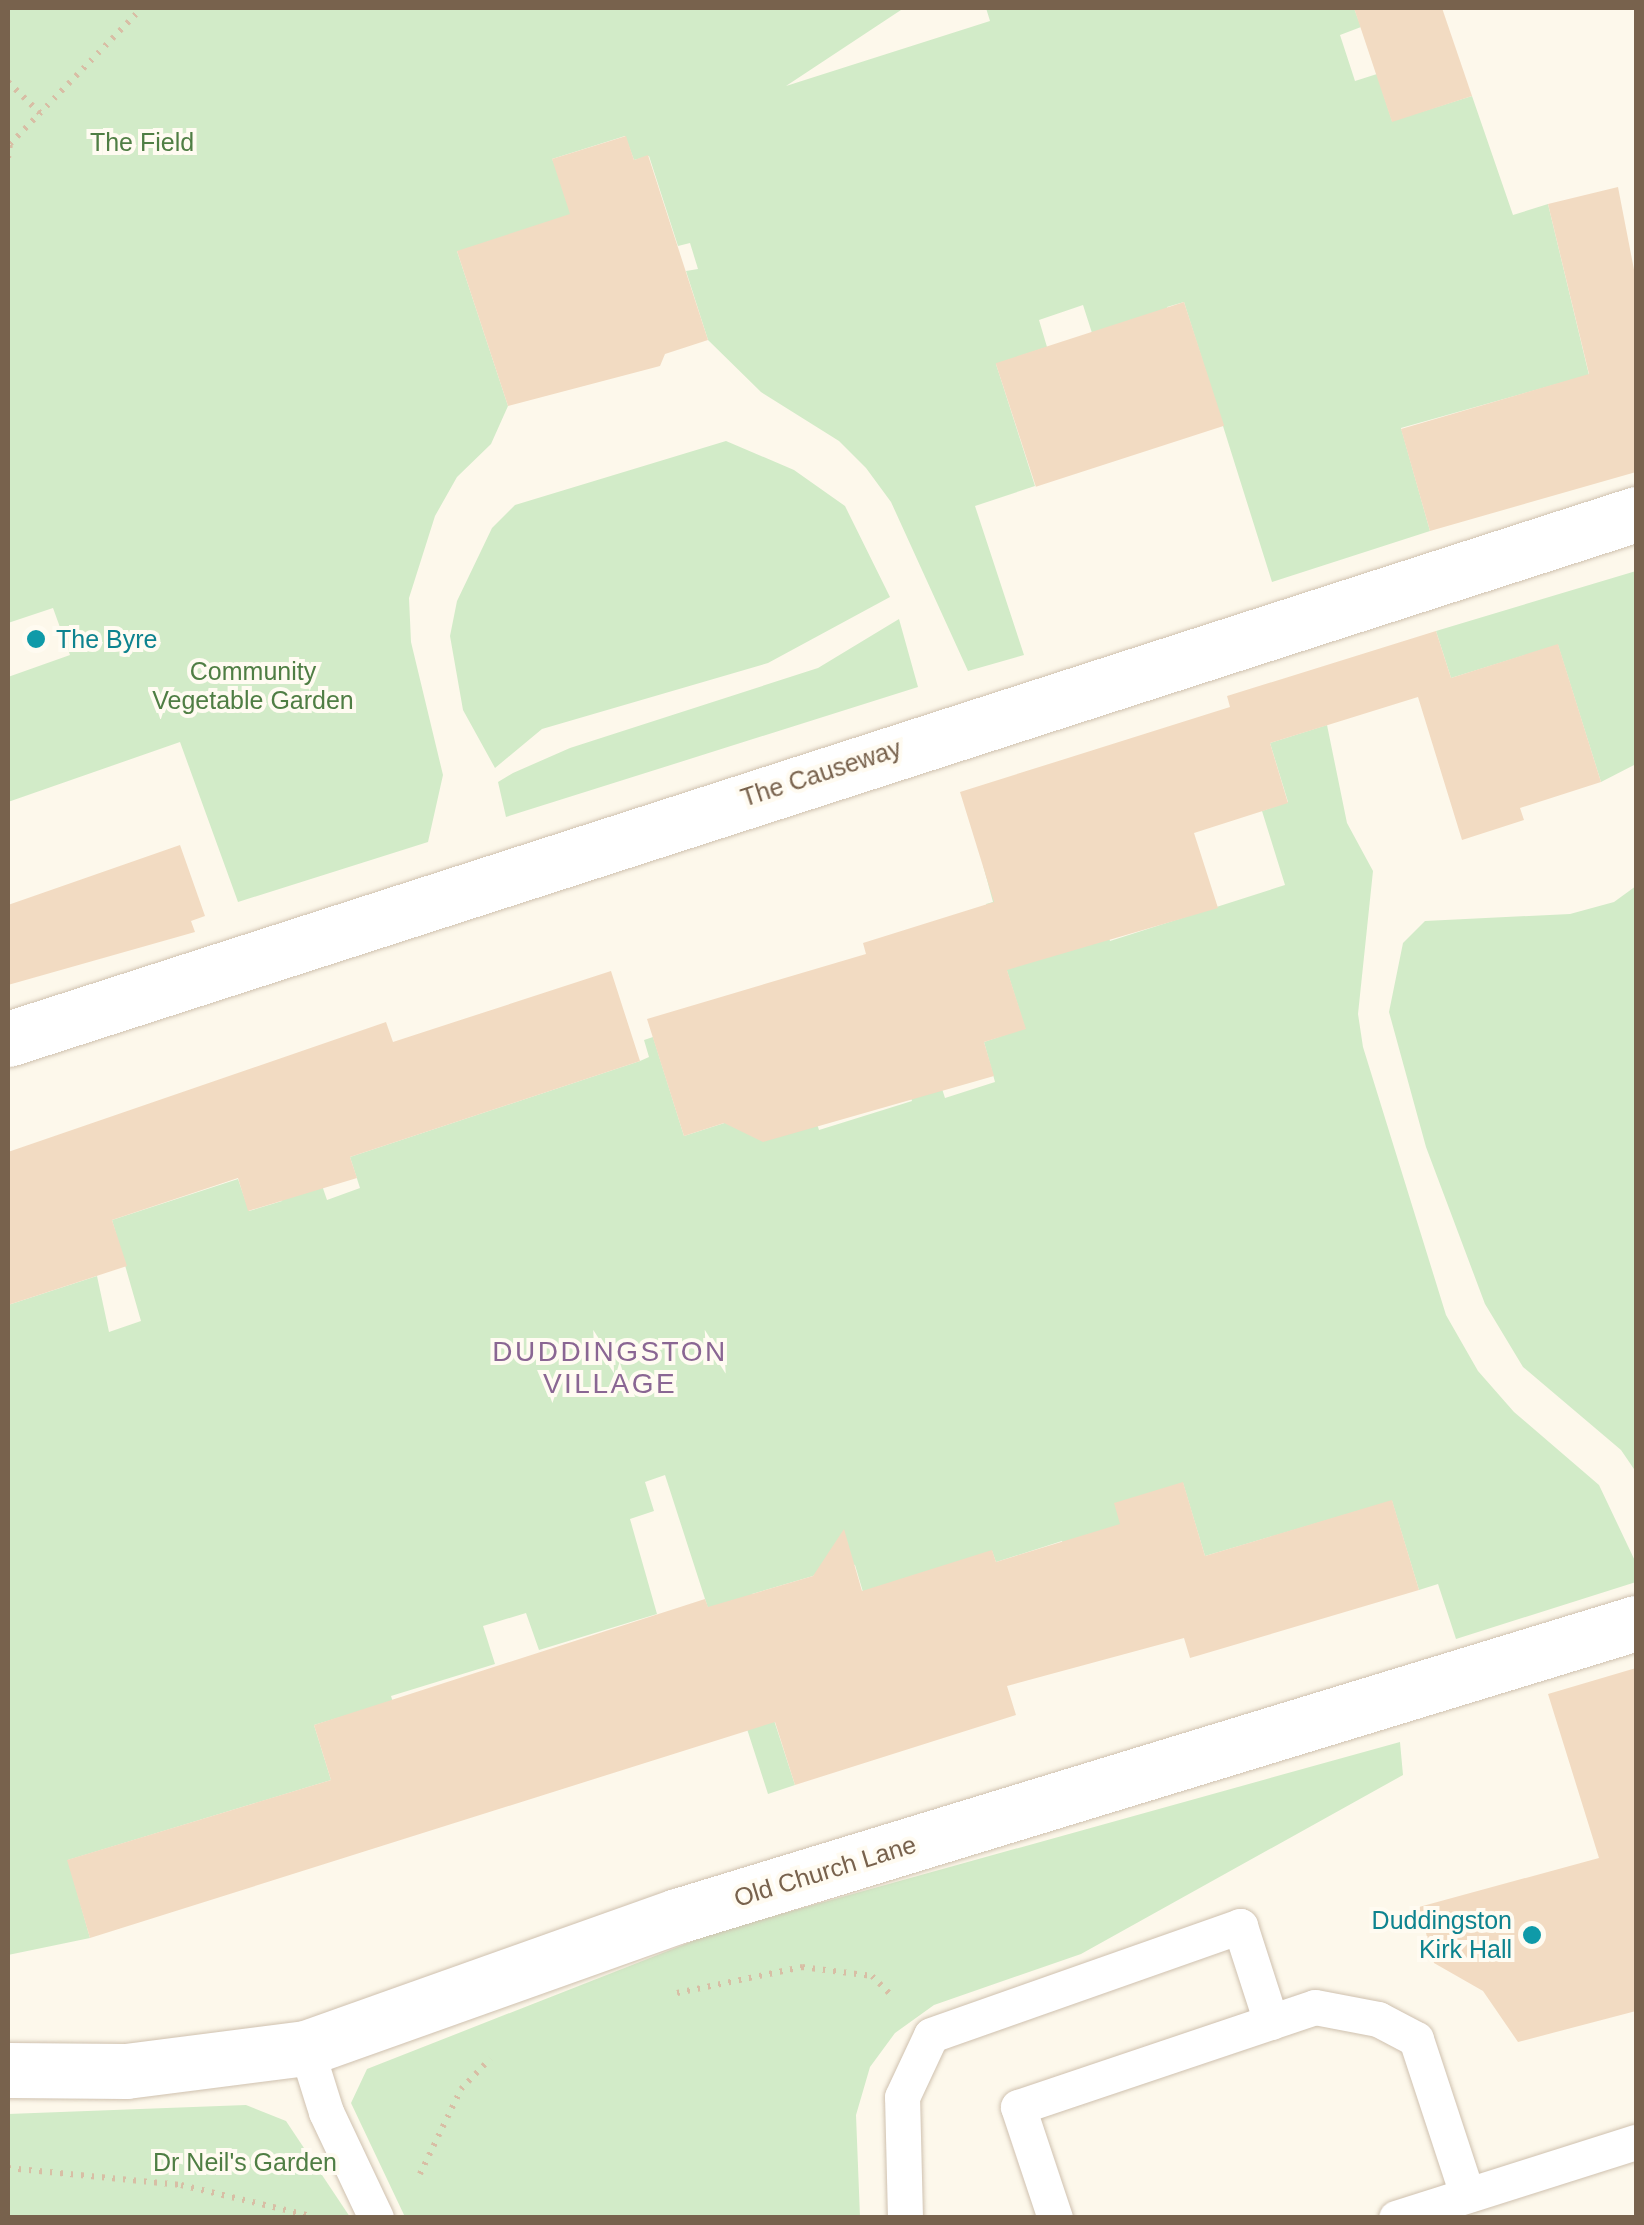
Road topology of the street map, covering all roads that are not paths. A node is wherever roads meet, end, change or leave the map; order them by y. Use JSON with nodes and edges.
{"nodes":[{"id":1,"x":1636,"y":514,"type":"edge"},
{"id":2,"x":8,"y":1039,"type":"edge"},
{"id":3,"x":1636,"y":1623,"type":"edge"},
{"id":4,"x":1271,"y":2022,"type":"junction"},
{"id":5,"x":306,"y":2048,"type":"junction"},
{"id":6,"x":8,"y":2070,"type":"edge"},
{"id":7,"x":1636,"y":2142,"type":"edge"},
{"id":8,"x":1467,"y":2194,"type":"junction"},
{"id":9,"x":372,"y":2210,"type":"edge"},
{"id":10,"x":904,"y":2218,"type":"edge"},
{"id":11,"x":1054,"y":2218,"type":"edge"},
{"id":12,"x":1396,"y":2218,"type":"edge"}],
"edges":[{"from":1,"to":2,"type":"street","name":"The Causeway"},
{"from":3,"to":5,"type":"street","name":"Old Church Lane"},
{"from":4,"to":8,"type":"lane"},
{"from":4,"to":10,"type":"lane"},
{"from":4,"to":11,"type":"lane"},
{"from":5,"to":6,"type":"street","name":"Old Church Lane"},
{"from":5,"to":9,"type":"lane"},
{"from":7,"to":8,"type":"lane"},
{"from":8,"to":12,"type":"lane"}]}
